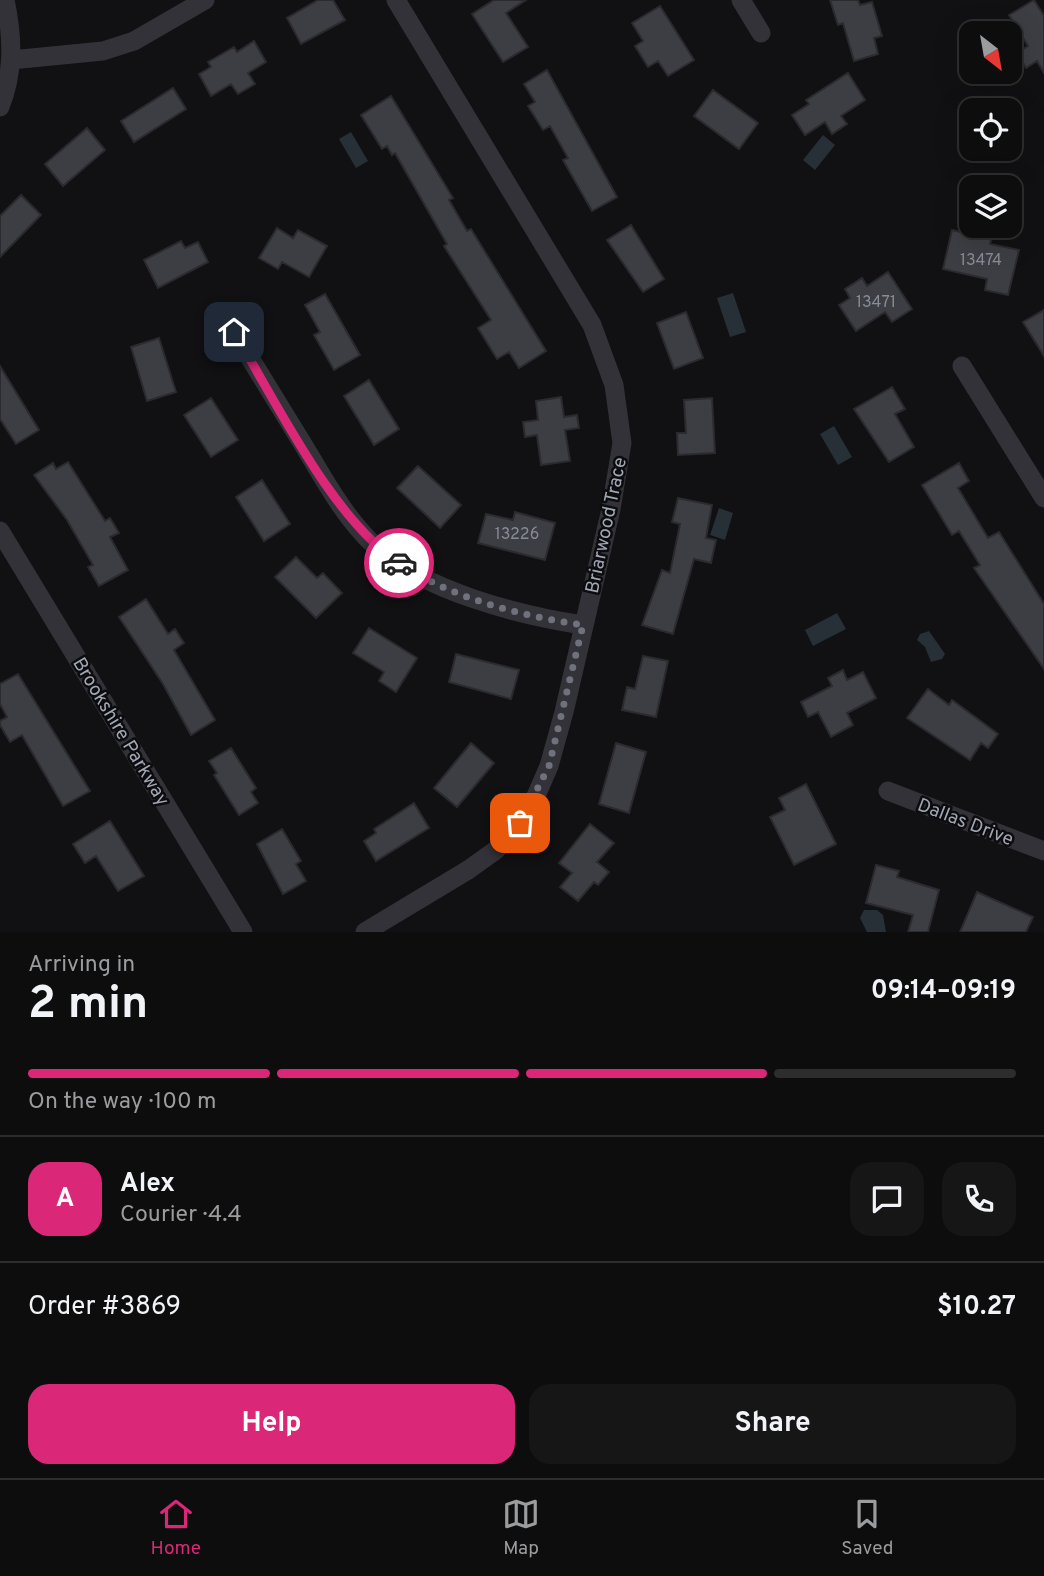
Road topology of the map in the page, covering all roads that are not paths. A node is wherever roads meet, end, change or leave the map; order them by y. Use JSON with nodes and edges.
{"nodes":[{"id":1,"x":5,"y":0,"type":"edge"},
{"id":2,"x":205,"y":0,"type":"edge"},
{"id":3,"x":396,"y":0,"type":"edge"},
{"id":4,"x":741,"y":0,"type":"edge"},
{"id":5,"x":761,"y":33,"type":"dead end"},
{"id":6,"x":11,"y":60,"type":"junction"},
{"id":7,"x":0,"y":107,"type":"edge"},
{"id":8,"x":234,"y":332,"type":"dead end"},
{"id":9,"x":962,"y":366,"type":"dead end"},
{"id":10,"x":1044,"y":498,"type":"edge"},
{"id":11,"x":0,"y":531,"type":"edge"},
{"id":12,"x":583,"y":625,"type":"junction"},
{"id":13,"x":888,"y":791,"type":"dead end"},
{"id":14,"x":1044,"y":851,"type":"edge"},
{"id":15,"x":392,"y":925,"type":"edge"},
{"id":16,"x":243,"y":932,"type":"edge"},
{"id":17,"x":365,"y":932,"type":"edge"}],
"edges":[{"from":1,"to":6,"type":"street"},
{"from":2,"to":6,"type":"street"},
{"from":3,"to":12,"type":"street","name":"Briarwood Trace"},
{"from":4,"to":5,"type":"street"},
{"from":6,"to":7,"type":"street"},
{"from":8,"to":12,"type":"street"},
{"from":9,"to":10,"type":"street"},
{"from":11,"to":16,"type":"street","name":"Brookshire Parkway"},
{"from":12,"to":15,"type":"street","name":"Briarwood Trace"},
{"from":13,"to":14,"type":"street","name":"Dallas Drive"},
{"from":15,"to":17,"type":"street","name":"Briarwood Trace"}]}
